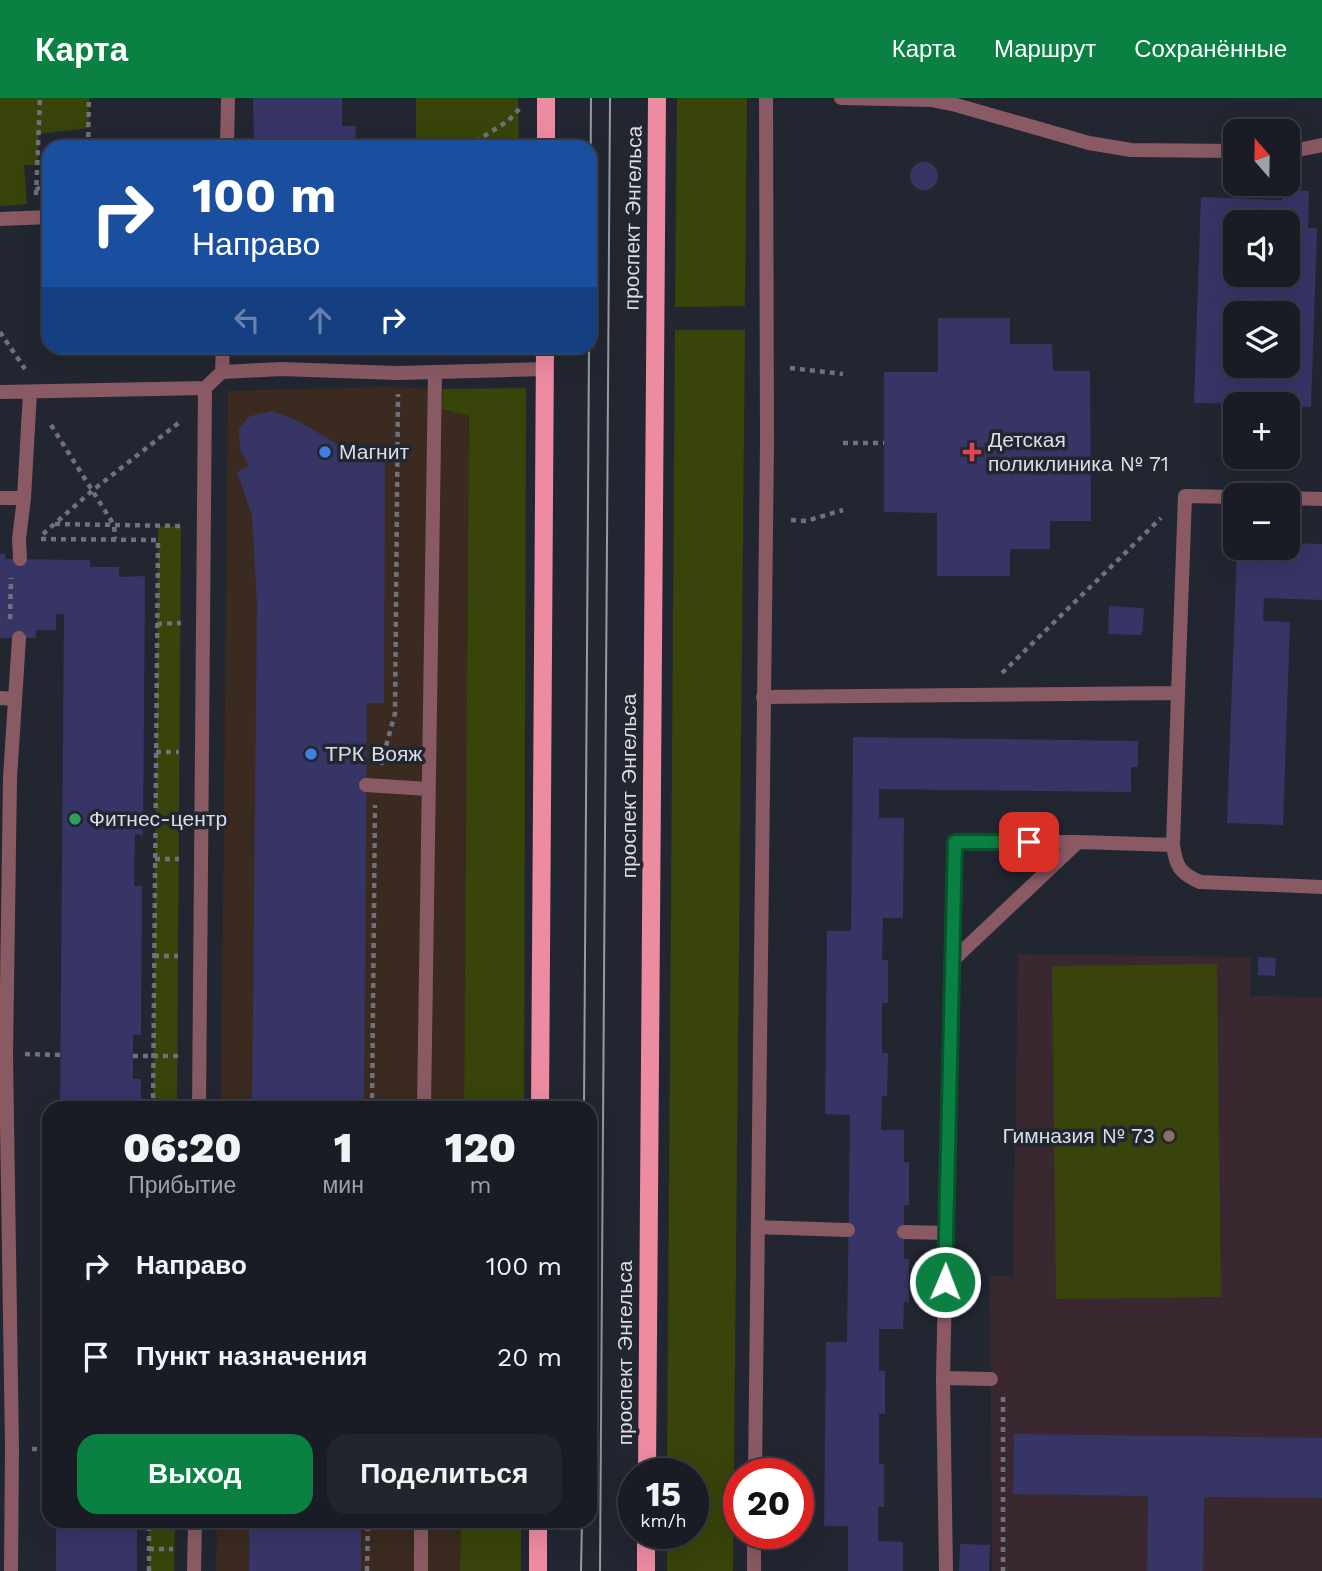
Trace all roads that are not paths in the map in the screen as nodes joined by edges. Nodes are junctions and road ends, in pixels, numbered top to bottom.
1 (228, 98) edge
2 (546, 98) edge
3 (657, 98) edge
4 (766, 98) edge
5 (841, 98) edge
6 (958, 101) edge
7 (227, 140) edge
8 (546, 140) edge
9 (1322, 145) edge
10 (1300, 150) edge
11 (1223, 151) edge
12 (42, 217) edge
13 (0, 219) edge
14 (223, 354) edge
15 (545, 354) edge
16 (545, 369) junction
17 (222, 372) junction
18 (435, 372) junction
19 (30, 384) junction
20 (205, 388) junction
21 (0, 392) edge
22 (1223, 497) edge
23 (0, 498) edge
24 (24, 498) junction
25 (1300, 498) edge
26 (1322, 499) edge
27 (20, 559) dead end
28 (19, 638) dead end
29 (1178, 693) junction
30 (763, 697) junction
31 (7, 698) edge
32 (371, 785) road end
33 (428, 789) junction
34 (1078, 842) junction
35 (1173, 845) junction
36 (1322, 887) edge
37 (952, 961) junction
38 (199, 1101) edge
39 (424, 1101) edge
40 (540, 1101) edge
41 (758, 1227) junction
42 (848, 1230) dead end
43 (904, 1232) dead end
44 (946, 1233) junction
45 (943, 1378) junction
46 (991, 1379) dead end
47 (647, 1458) edge
48 (755, 1458) edge
49 (195, 1528) edge
50 (421, 1528) edge
51 (538, 1528) edge
52 (646, 1549) edge
53 (754, 1549) edge
54 (11, 1571) edge
55 (194, 1571) edge
56 (421, 1571) edge
57 (538, 1571) edge
58 (646, 1571) edge
59 (754, 1571) edge
60 (946, 1571) edge

1 - 7 street
2 - 8 main road
3 - 47 main road, проспект Энгельса
4 - 30 street
5 - 6 street
6 - 11 street
9 - 10 street
12 - 13 street
14 - 17 street
15 - 16 main road
16 - 18 street
16 - 40 main road
17 - 18 street
17 - 20 street
18 - 33 street
19 - 20 street
19 - 21 street
19 - 24 street
20 - 38 street
22 - 29 street
23 - 24 street
24 - 27 street
25 - 26 street
28 - 31 street
29 - 30 street
29 - 35 street
30 - 41 street
31 - 54 street
32 - 33 street
33 - 39 street
34 - 35 street
34 - 37 street
34 - 37 street
35 - 36 street
37 - 44 street
41 - 42 street
41 - 48 street
43 - 44 street
44 - 45 street
45 - 46 street
45 - 60 street
49 - 55 street
50 - 56 street
51 - 57 main road
52 - 58 main road
53 - 59 street

